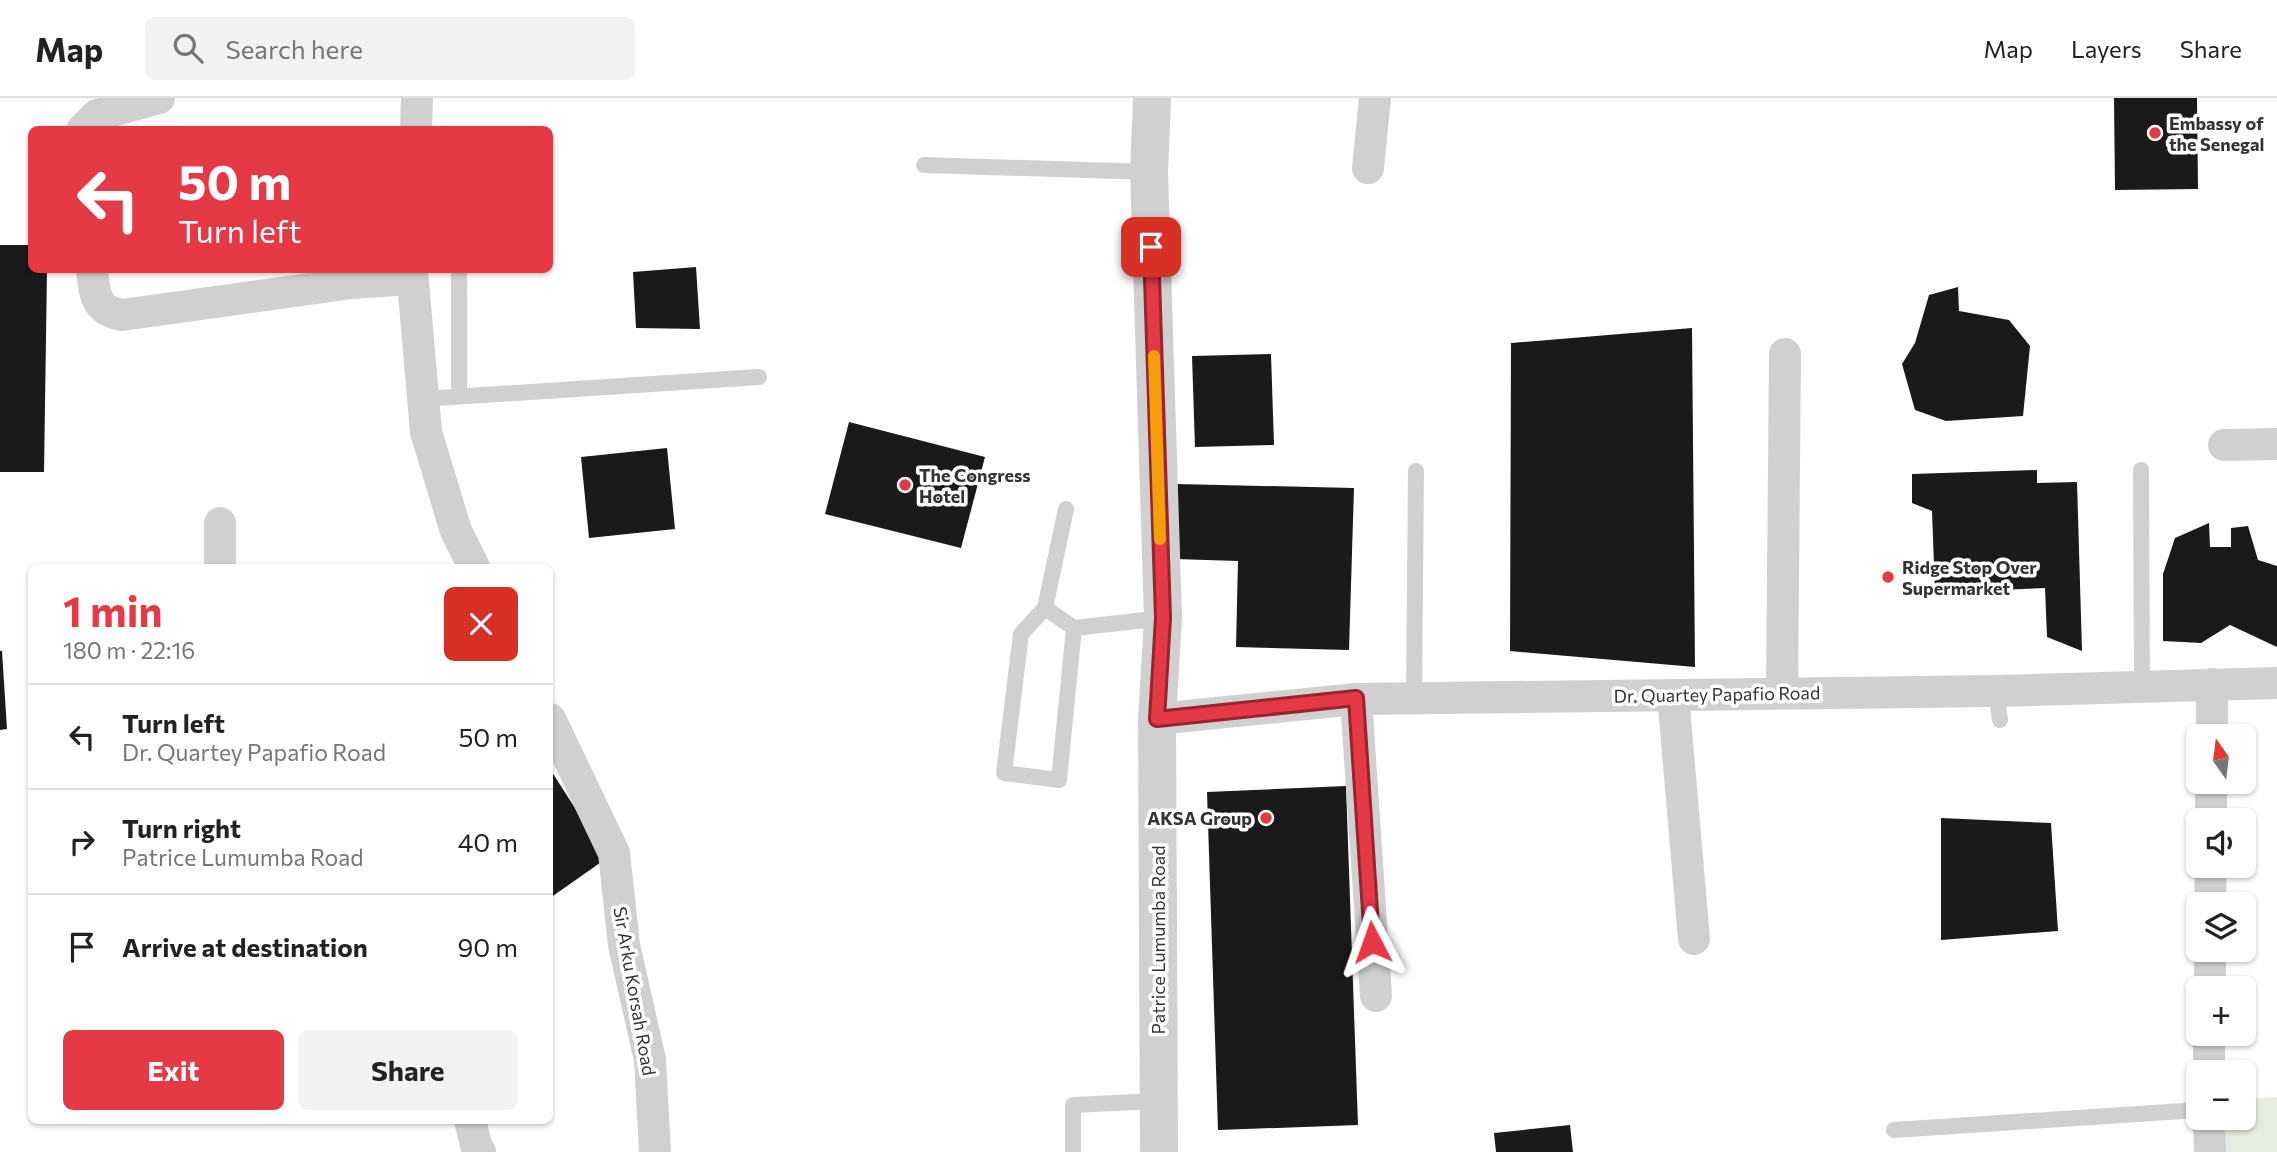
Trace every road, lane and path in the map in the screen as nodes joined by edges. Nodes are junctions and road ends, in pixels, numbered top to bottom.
1 (159, 98) edge
2 (417, 98) edge
3 (1152, 98) edge
4 (1375, 98) edge
5 (86, 126) edge
6 (416, 126) edge
7 (924, 164) dead end
8 (1368, 168) dead end
9 (1149, 172) junction
10 (92, 273) edge
11 (458, 273) edge
12 (412, 274) edge
13 (1785, 354) dead end
14 (759, 377) dead end
15 (459, 396) junction
16 (423, 399) junction
17 (2224, 444) dead end
18 (2277, 444) edge
19 (2141, 470) dead end
20 (1416, 471) dead end
21 (1066, 509) dead end
22 (220, 523) dead end
23 (220, 564) edge
24 (472, 564) edge
25 (1045, 608) junction
26 (1163, 618) junction
27 (1074, 628) junction
28 (2277, 683) edge
29 (2212, 684) junction
30 (2142, 686) junction
31 (1782, 693) junction
32 (1673, 695) junction
33 (1356, 698) junction
34 (1414, 698) junction
35 (1157, 719) junction
36 (2212, 724) edge
37 (553, 725) edge
38 (1695, 939) dead end
39 (1376, 996) dead end
40 (1158, 1101) junction
41 (2186, 1111) edge
42 (471, 1124) edge
43 (1895, 1130) dead end
44 (2209, 1130) edge
45 (480, 1152) edge
46 (655, 1152) edge
47 (1073, 1152) edge
48 (1159, 1152) edge
49 (2210, 1152) edge

1 - 5 street
2 - 6 street
3 - 9 street, Patrice Lumumba Road
4 - 8 street
7 - 9 lane
9 - 26 street, Patrice Lumumba Road
10 - 12 street
11 - 15 lane
12 - 16 street
13 - 31 street
14 - 15 lane
15 - 16 lane
16 - 24 street
17 - 18 street
19 - 30 lane
20 - 34 lane
21 - 25 lane
22 - 23 street
25 - 27 lane
25 - 27 lane
26 - 27 lane
26 - 35 street, Patrice Lumumba Road
28 - 29 street, Dr. Quartey Papafio Road
29 - 30 street, Dr. Quartey Papafio Road
29 - 36 street
30 - 31 street, Dr. Quartey Papafio Road
31 - 32 street, Dr. Quartey Papafio Road
32 - 34 street, Dr. Quartey Papafio Road
32 - 38 street
33 - 34 street, Dr. Quartey Papafio Road
33 - 35 street, Dr. Quartey Papafio Road
33 - 39 street
35 - 40 street, Patrice Lumumba Road
37 - 46 street, Sir Arku Korsah Road
40 - 47 lane
40 - 48 street, Patrice Lumumba Road
41 - 43 lane
42 - 45 street
44 - 49 street

